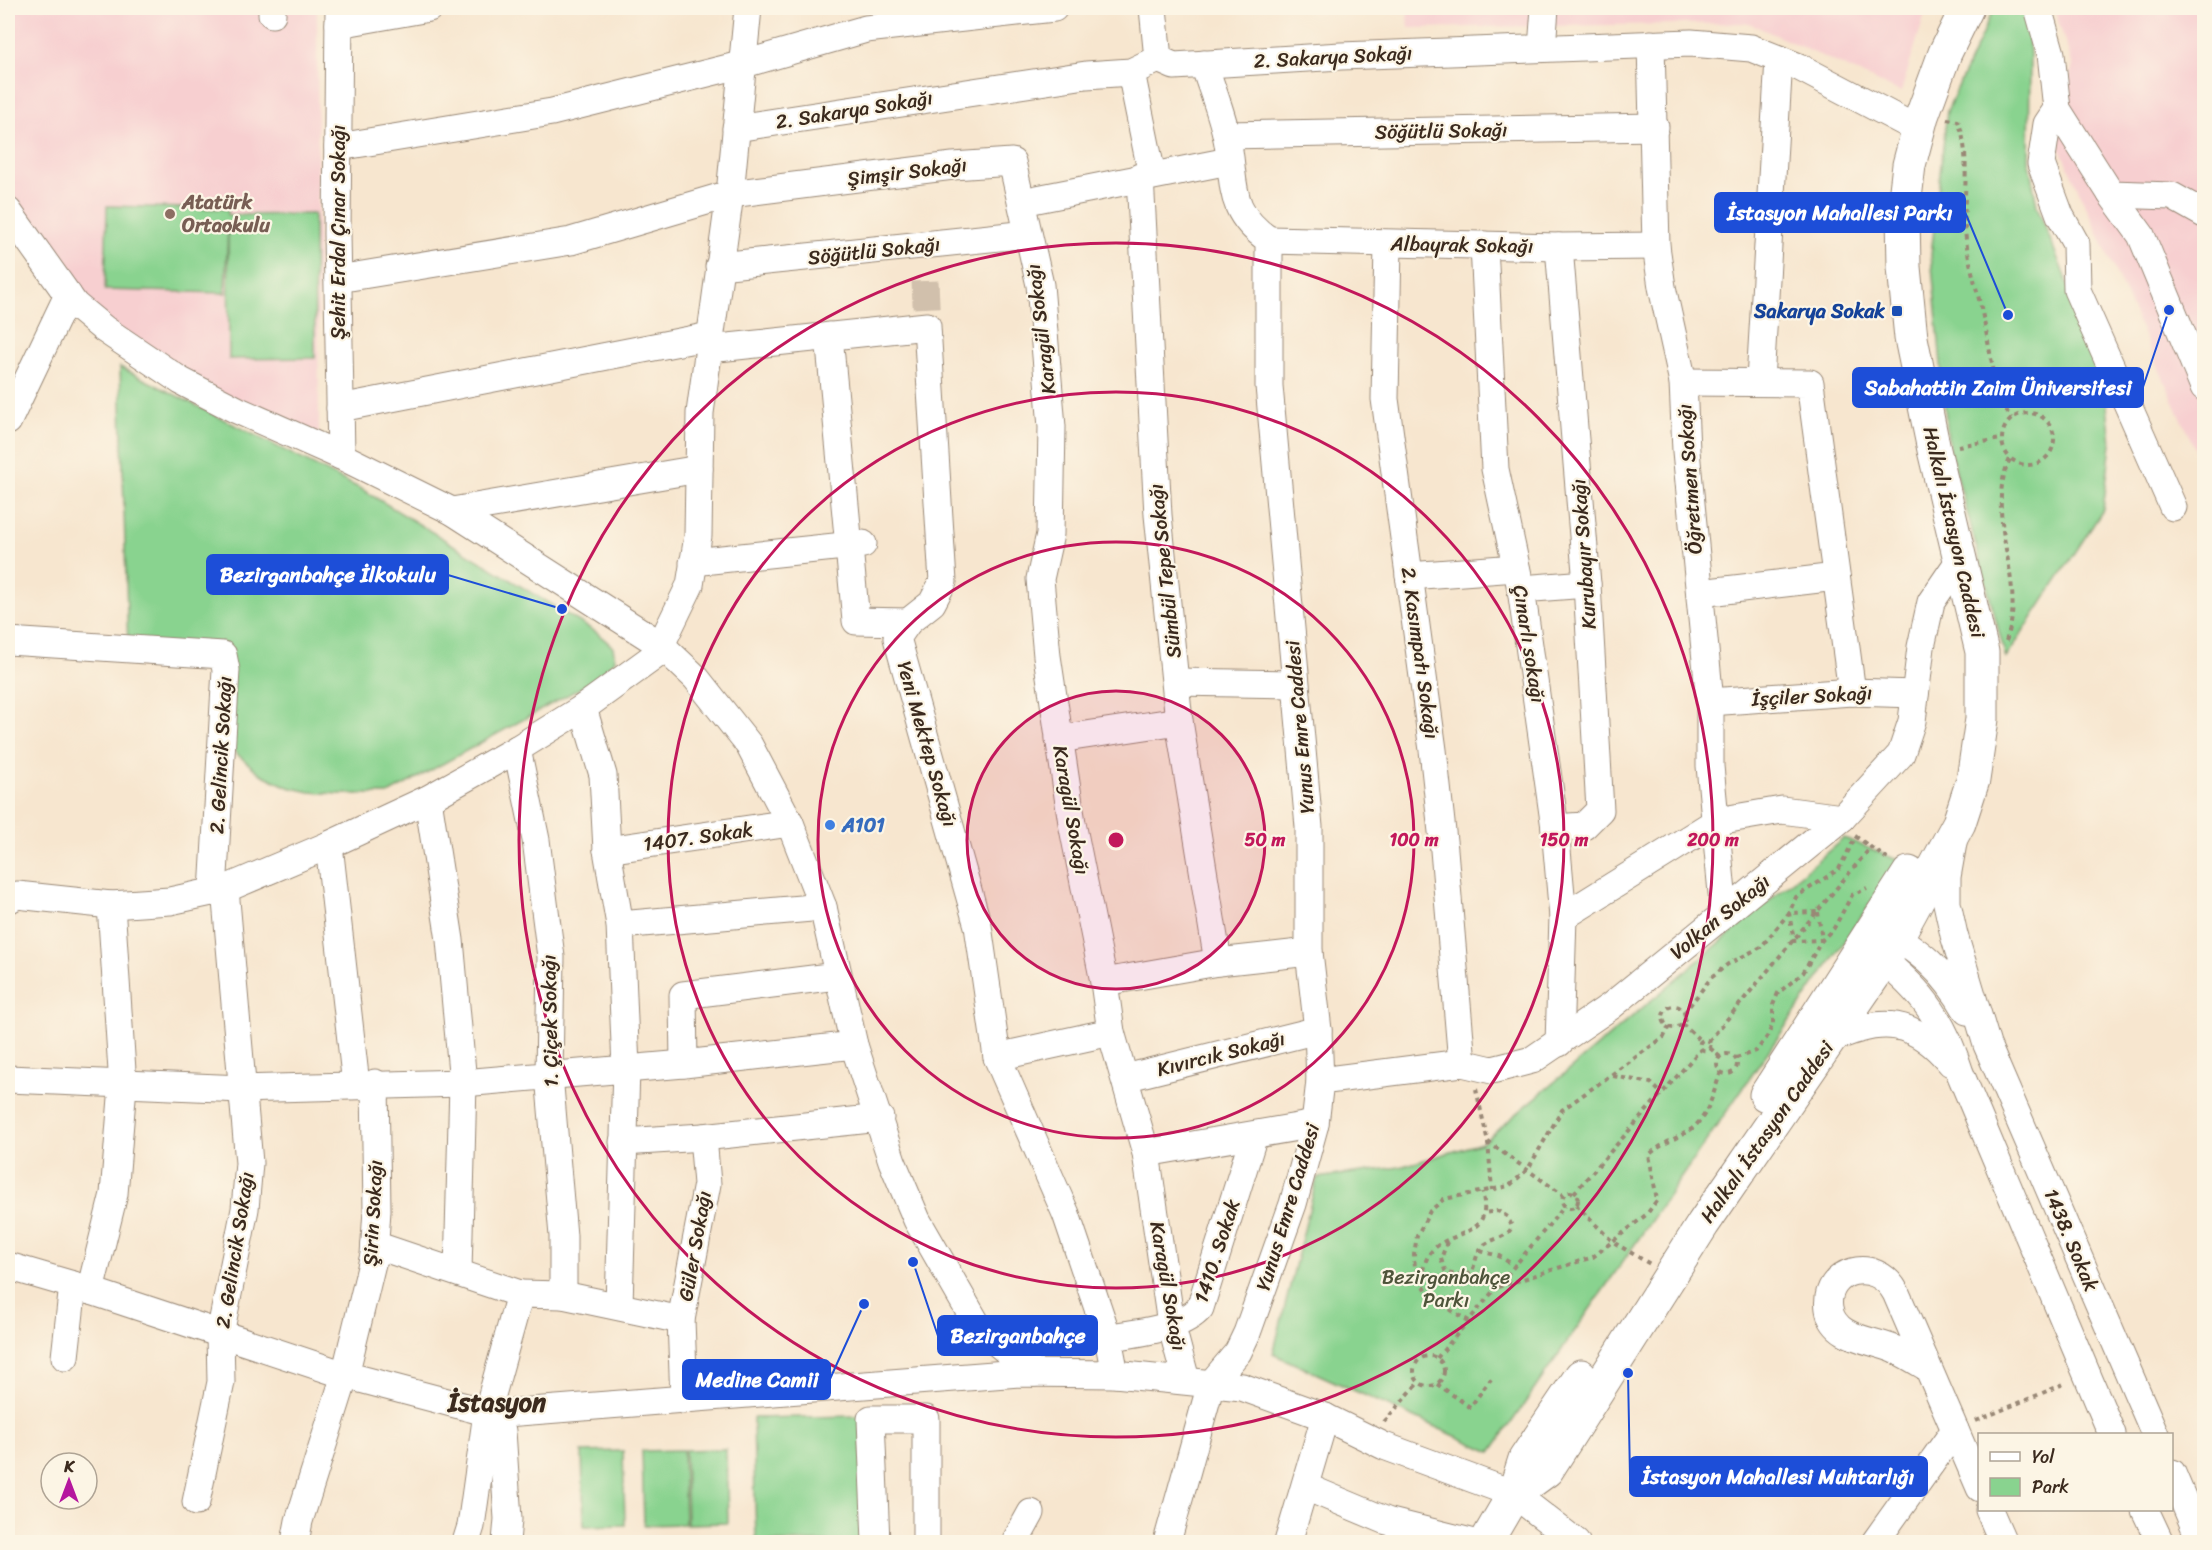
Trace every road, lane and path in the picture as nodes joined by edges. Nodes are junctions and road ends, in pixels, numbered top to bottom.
1 (429, 8) edge
2 (748, 8) edge
3 (1054, 8) edge
4 (1153, 8) edge
5 (1545, 8) edge
6 (1967, 8) edge
7 (2038, 8) edge
8 (339, 16) edge
9 (1651, 45) junction
10 (1542, 48) junction
11 (1779, 59) junction
12 (1166, 62) junction
13 (744, 64) junction
14 (1204, 64) junction
15 (1131, 72) junction
16 (2057, 110) junction
17 (1920, 123) junction
18 (1655, 127) junction
19 (736, 128) junction
20 (1227, 135) junction
21 (338, 147) junction
22 (1229, 162) junction
23 (1146, 176) junction
24 (730, 194) junction
25 (2110, 194) junction
26 (1022, 202) junction
27 (8, 210) edge
28 (2205, 214) edge
29 (1028, 234) junction
30 (1269, 240) junction
31 (1388, 244) junction
32 (1484, 245) junction
33 (1656, 246) junction
34 (1559, 247) junction
35 (719, 266) junction
36 (338, 279) junction
37 (68, 295) junction
38 (829, 336) junction
39 (709, 342) junction
40 (1760, 381) junction
41 (1683, 382) junction
42 (2205, 387) edge
43 (340, 408) junction
44 (2011, 419) junction
45 (8, 421) edge
46 (2001, 439) junction
47 (1934, 450) junction
48 (341, 456) junction
49 (2010, 459) junction
50 (699, 469) junction
51 (2173, 507) dead end
52 (452, 512) junction
53 (856, 545) junction
54 (1961, 558) junction
55 (693, 562) junction
56 (1409, 576) junction
57 (1836, 577) junction
58 (1519, 578) junction
59 (1587, 584) junction
60 (1700, 593) junction
61 (908, 622) junction
62 (8, 641) edge
63 (661, 645) junction
64 (1982, 667) junction
65 (1176, 682) junction
66 (1294, 684) junction
67 (1852, 692) junction
68 (1915, 694) junction
69 (1710, 702) junction
70 (583, 708) junction
71 (1179, 721) junction
72 (1059, 739) junction
73 (1977, 745) junction
74 (517, 749) junction
75 (428, 799) junction
76 (1717, 821) junction
77 (790, 823) junction
78 (1959, 823) junction
79 (1845, 826) junction
80 (1555, 828) junction
81 (329, 845) junction
82 (1871, 847) junction
83 (607, 850) junction
84 (1884, 863) dead end
85 (1871, 884) dead end
86 (219, 890) junction
87 (8, 900) edge
88 (111, 905) junction
89 (823, 907) junction
90 (1818, 912) junction
91 (1789, 913) junction
92 (1724, 914) junction
93 (1563, 917) junction
94 (620, 925) junction
95 (1822, 940) junction
96 (1794, 941) junction
97 (1879, 942) junction
98 (1309, 952) junction
99 (1218, 962) junction
100 (837, 976) junction
101 (1104, 982) junction
102 (1684, 1013) junction
103 (1682, 1024) junction
104 (1669, 1026) junction
105 (1318, 1030) junction
106 (1111, 1032) junction
107 (1701, 1041) junction
108 (1709, 1041) junction
109 (1830, 1041) junction
110 (1559, 1043) junction
111 (854, 1045) junction
112 (1987, 1046) junction
113 (1710, 1048) junction
114 (1701, 1049) junction
115 (997, 1057) junction
116 (1719, 1057) junction
117 (1736, 1058) junction
118 (684, 1064) junction
119 (1466, 1064) junction
120 (626, 1068) junction
121 (1720, 1072) junction
122 (1960, 1073) junction
123 (549, 1075) junction
124 (1612, 1076) junction
125 (1125, 1078) junction
126 (8, 1079) edge
127 (1320, 1081) junction
128 (463, 1083) junction
129 (366, 1084) junction
130 (123, 1086) junction
131 (242, 1089) junction
132 (1662, 1094) junction
133 (880, 1118) junction
134 (1315, 1124) junction
135 (1254, 1135) junction
136 (703, 1137) junction
137 (623, 1142) junction
138 (1488, 1142) junction
139 (1146, 1153) junction
140 (1528, 1169) junction
141 (1492, 1190) junction
142 (1482, 1192) junction
143 (1574, 1193) junction
144 (1563, 1195) junction
145 (1576, 1204) junction
146 (1565, 1206) junction
147 (1484, 1213) junction
148 (1447, 1242) junction
149 (1613, 1242) junction
150 (375, 1245) junction
151 (1480, 1251) junction
152 (8, 1266) edge
153 (1515, 1266) junction
154 (1654, 1266) junction
155 (458, 1271) junction
156 (1420, 1280) junction
157 (1498, 1287) junction
158 (81, 1288) junction
159 (520, 1294) junction
160 (563, 1295) junction
161 (619, 1305) junction
162 (681, 1320) junction
163 (1468, 1321) junction
164 (1171, 1324) junction
165 (220, 1334) junction
166 (1108, 1338) junction
167 (65, 1357) dead end
168 (1437, 1358) junction
169 (1928, 1368) dead end
170 (1034, 1373) junction
171 (1115, 1374) junction
172 (2086, 1374) junction
173 (345, 1375) junction
174 (1491, 1379) dead end
175 (1198, 1382) junction
176 (1419, 1382) junction
177 (1437, 1384) junction
178 (684, 1400) junction
179 (1325, 1417) junction
180 (495, 1422) junction
181 (1955, 1430) junction
182 (2112, 1433) edge
183 (2155, 1433) edge
184 (1369, 1438) junction
185 (2173, 1475) edge
186 (1978, 1483) edge
187 (1306, 1487) junction
188 (1514, 1494) junction
189 (196, 1502) dead end
190 (1990, 1511) edge
191 (2146, 1511) edge
192 (1031, 1513) dead end
193 (295, 1542) edge
194 (466, 1542) edge
195 (506, 1542) edge
196 (876, 1542) edge
197 (926, 1542) edge
198 (1015, 1542) edge
199 (1167, 1542) edge
200 (1288, 1542) edge
201 (1471, 1542) edge
202 (1486, 1542) edge
203 (1576, 1542) edge
204 (1875, 1542) edge
205 (2003, 1542) edge
206 (2160, 1542) edge
207 (2201, 1542) edge

1 - 8 street
2 - 13 street
3 - 13 street
4 - 12 street
5 - 10 street
6 - 17 main road, Halkalı İstasyon Caddesi
7 - 16 street
8 - 21 street, Şehit Erdal Çınar Sokağı
9 - 10 street, 2. Sakarya Sokağı
9 - 11 street, 2. Sakarya Sokağı
9 - 18 street, Öğretmen Sokağı
10 - 14 street, 2. Sakarya Sokağı
11 - 17 street, 2. Sakarya Sokağı
11 - 40 street
12 - 14 street, 2. Sakarya Sokağı
12 - 15 street, 2. Sakarya Sokağı
13 - 19 street
13 - 21 street
14 - 20 street
15 - 19 street, 2. Sakarya Sokağı
15 - 23 street, Sümbül Tepe Sokağı
16 - 25 street
16 - 51 street
17 - 44 path
17 - 47 main road, Halkalı İstasyon Caddesi
18 - 20 street, Söğütlü Sokağı
18 - 33 street, Öğretmen Sokağı
19 - 24 street
20 - 22 street
21 - 36 street, Şehit Erdal Çınar Sokağı
22 - 23 street
22 - 30 street
23 - 26 street
23 - 65 street, Sümbül Tepe Sokağı
24 - 26 street, Şimşir Sokağı
24 - 35 street
24 - 36 street
25 - 28 street
25 - 42 street
26 - 29 street, Şimşir Sokağı
27 - 37 street
29 - 35 street, Söğütlü Sokağı
29 - 72 street, Karagül Sokağı
30 - 31 street, Albayrak Sokağı
30 - 66 street, Yunus Emre Caddesi
31 - 32 street, Albayrak Sokağı
31 - 56 street, 2. Kasımpatı Sokağı
32 - 34 street, Albayrak Sokağı
32 - 58 street, Çınarlı sokağı
33 - 34 street, Albayrak Sokağı
33 - 41 street, Öğretmen Sokağı
34 - 59 street, Kurubayır Sokağı
35 - 39 street
36 - 43 street, Şehit Erdal Çınar Sokağı
37 - 45 street
37 - 48 street
38 - 39 street
38 - 53 street
38 - 61 street
39 - 43 street
39 - 50 street
40 - 41 street
40 - 57 street
41 - 60 street, Öğretmen Sokağı
43 - 48 street, Şehit Erdal Çınar Sokağı
44 - 46 path
44 - 49 path
46 - 47 path
46 - 49 path
47 - 54 main road, Halkalı İstasyon Caddesi
48 - 52 street
49 - 64 path
50 - 52 street
50 - 55 street
52 - 63 street
53 - 55 street
53 - 61 street
54 - 64 main road, Halkalı İstasyon Caddesi
54 - 68 street, Volkan Sokağı
55 - 63 street
56 - 58 street
56 - 119 street, 2. Kasımpatı Sokağı
57 - 60 street
57 - 67 street
58 - 59 street
58 - 80 street, Çınarlı sokağı
59 - 80 street, Kurubayır Sokağı
60 - 69 street, Öğretmen Sokağı
61 - 115 street, Yeni Mektep Sokağı
62 - 86 street, 2. Gelincik Sokağı
63 - 70 street
63 - 77 street
64 - 73 main road, Halkalı İstasyon Caddesi
65 - 66 street
65 - 71 street, Sümbül Tepe Sokağı
66 - 98 street, Yunus Emre Caddesi
67 - 68 street, İşçiler Sokağı
67 - 69 street, İşçiler Sokağı
68 - 79 street, Volkan Sokağı
69 - 76 street, Öğretmen Sokağı
70 - 74 street
70 - 83 street
71 - 72 street
71 - 99 street, Sümbül Tepe Sokağı
72 - 101 street, Karagül Sokağı
73 - 78 main road, Halkalı İstasyon Caddesi
73 - 97 main road, Halkalı İstasyon Caddesi
74 - 75 street
74 - 123 street, 1. Çiçek Sokağı
75 - 81 street
75 - 128 street
76 - 79 street
76 - 92 street, Öğretmen Sokağı
76 - 93 street
77 - 83 street, 1407. Sokak
77 - 89 street
78 - 97 main road, Halkalı İstasyon Caddesi
78 - 112 street, 1438. Sokak
79 - 82 path
79 - 91 path
79 - 92 street, Volkan Sokağı
80 - 93 street, Çınarlı sokağı
81 - 86 street
81 - 129 street, Şirin Sokağı
82 - 84 path
82 - 90 path
83 - 94 street
85 - 95 path
86 - 88 street
86 - 131 street, 2. Gelincik Sokağı
87 - 88 street
88 - 130 street
89 - 94 street
89 - 100 street
90 - 91 path
90 - 95 path
90 - 96 path
91 - 96 path
91 - 102 path
92 - 110 street, Volkan Sokağı
93 - 110 street, Çınarlı sokağı
94 - 120 street
95 - 96 path
95 - 117 path
96 - 108 path
97 - 109 main road, Halkalı İstasyon Caddesi
97 - 112 street, 1438. Sokak
97 - 122 street, 1438. Sokak
97 - 154 main road, Halkalı İstasyon Caddesi
98 - 99 street
98 - 105 street, Yunus Emre Caddesi
99 - 101 street
100 - 111 street
100 - 118 street
101 - 106 street, Karagül Sokağı
102 - 103 path
102 - 104 path
103 - 104 path
103 - 107 path
104 - 124 path
105 - 125 street, Kıvırcık Sokağı
105 - 127 street, Yunus Emre Caddesi
106 - 115 street
106 - 125 street, Karagül Sokağı
107 - 108 path
107 - 114 path
108 - 113 path
109 - 122 street, 1438. Sokak
109 - 188 main road, Halkalı İstasyon Caddesi
110 - 119 street, Volkan Sokağı
111 - 118 street
111 - 133 street
112 - 183 street, 1438. Sokak
113 - 114 path
113 - 116 path
114 - 132 path
115 - 166 street, Yeni Mektep Sokağı
116 - 117 path
116 - 121 path
117 - 121 path
118 - 120 street
119 - 127 street, Volkan Sokağı
119 - 138 path
120 - 123 street
120 - 137 street
121 - 149 path
122 - 172 street, 1438. Sokak
123 - 128 street
123 - 160 street, 1. Çiçek Sokağı
124 - 132 path
124 - 140 path
125 - 139 street, Karagül Sokağı
126 - 130 street
127 - 134 street, Yunus Emre Caddesi
128 - 129 street
128 - 155 street
129 - 131 street
129 - 150 street, Şirin Sokağı
130 - 131 street
130 - 158 street
131 - 165 street, 2. Gelincik Sokağı
132 - 143 path
133 - 136 street
133 - 170 street
134 - 135 street
134 - 175 street, Yunus Emre Caddesi
135 - 139 street
135 - 164 street, 1410. Sokak
136 - 137 street
136 - 162 street, Güler Sokağı
137 - 161 street
138 - 140 path
138 - 141 path
139 - 164 street, Karagül Sokağı
140 - 141 path
140 - 144 path
141 - 142 path
142 - 147 path
142 - 156 path
143 - 144 path
143 - 145 path
144 - 146 path
145 - 146 path
145 - 149 path
146 - 153 path
147 - 148 path
147 - 151 path
148 - 151 path
148 - 156 path
149 - 154 path
149 - 157 path
150 - 155 street
150 - 173 street, Şirin Sokağı
151 - 153 path
152 - 158 street
153 - 157 path
154 - 188 main road, Halkalı İstasyon Caddesi
155 - 159 street
156 - 163 path
157 - 163 path
158 - 165 street
158 - 167 street
159 - 160 street
159 - 180 street
160 - 161 street
161 - 162 street
162 - 178 street, Güler Sokağı
163 - 168 path
164 - 166 street, 1410. Sokak
164 - 175 street, Karagül Sokağı
165 - 173 street
165 - 189 street, 2. Gelincik Sokağı
166 - 171 street, Yeni Mektep Sokağı
168 - 176 path
168 - 177 path
169 - 181 street
170 - 171 street
170 - 178 street
171 - 175 street
172 - 181 path
172 - 182 street, 1438. Sokak
173 - 180 street
173 - 193 street, Şirin Sokağı
174 - 177 path
175 - 179 street
175 - 199 street
176 - 177 path
176 - 184 path
178 - 180 street
179 - 184 street
179 - 187 street
180 - 194 street
180 - 195 street
181 - 186 street
181 - 204 street
184 - 188 street
185 - 207 street
187 - 200 street
187 - 201 street
188 - 202 main road, Halkalı İstasyon Caddesi
188 - 203 street
190 - 205 street
191 - 206 street
192 - 198 street
196 - 197 street

